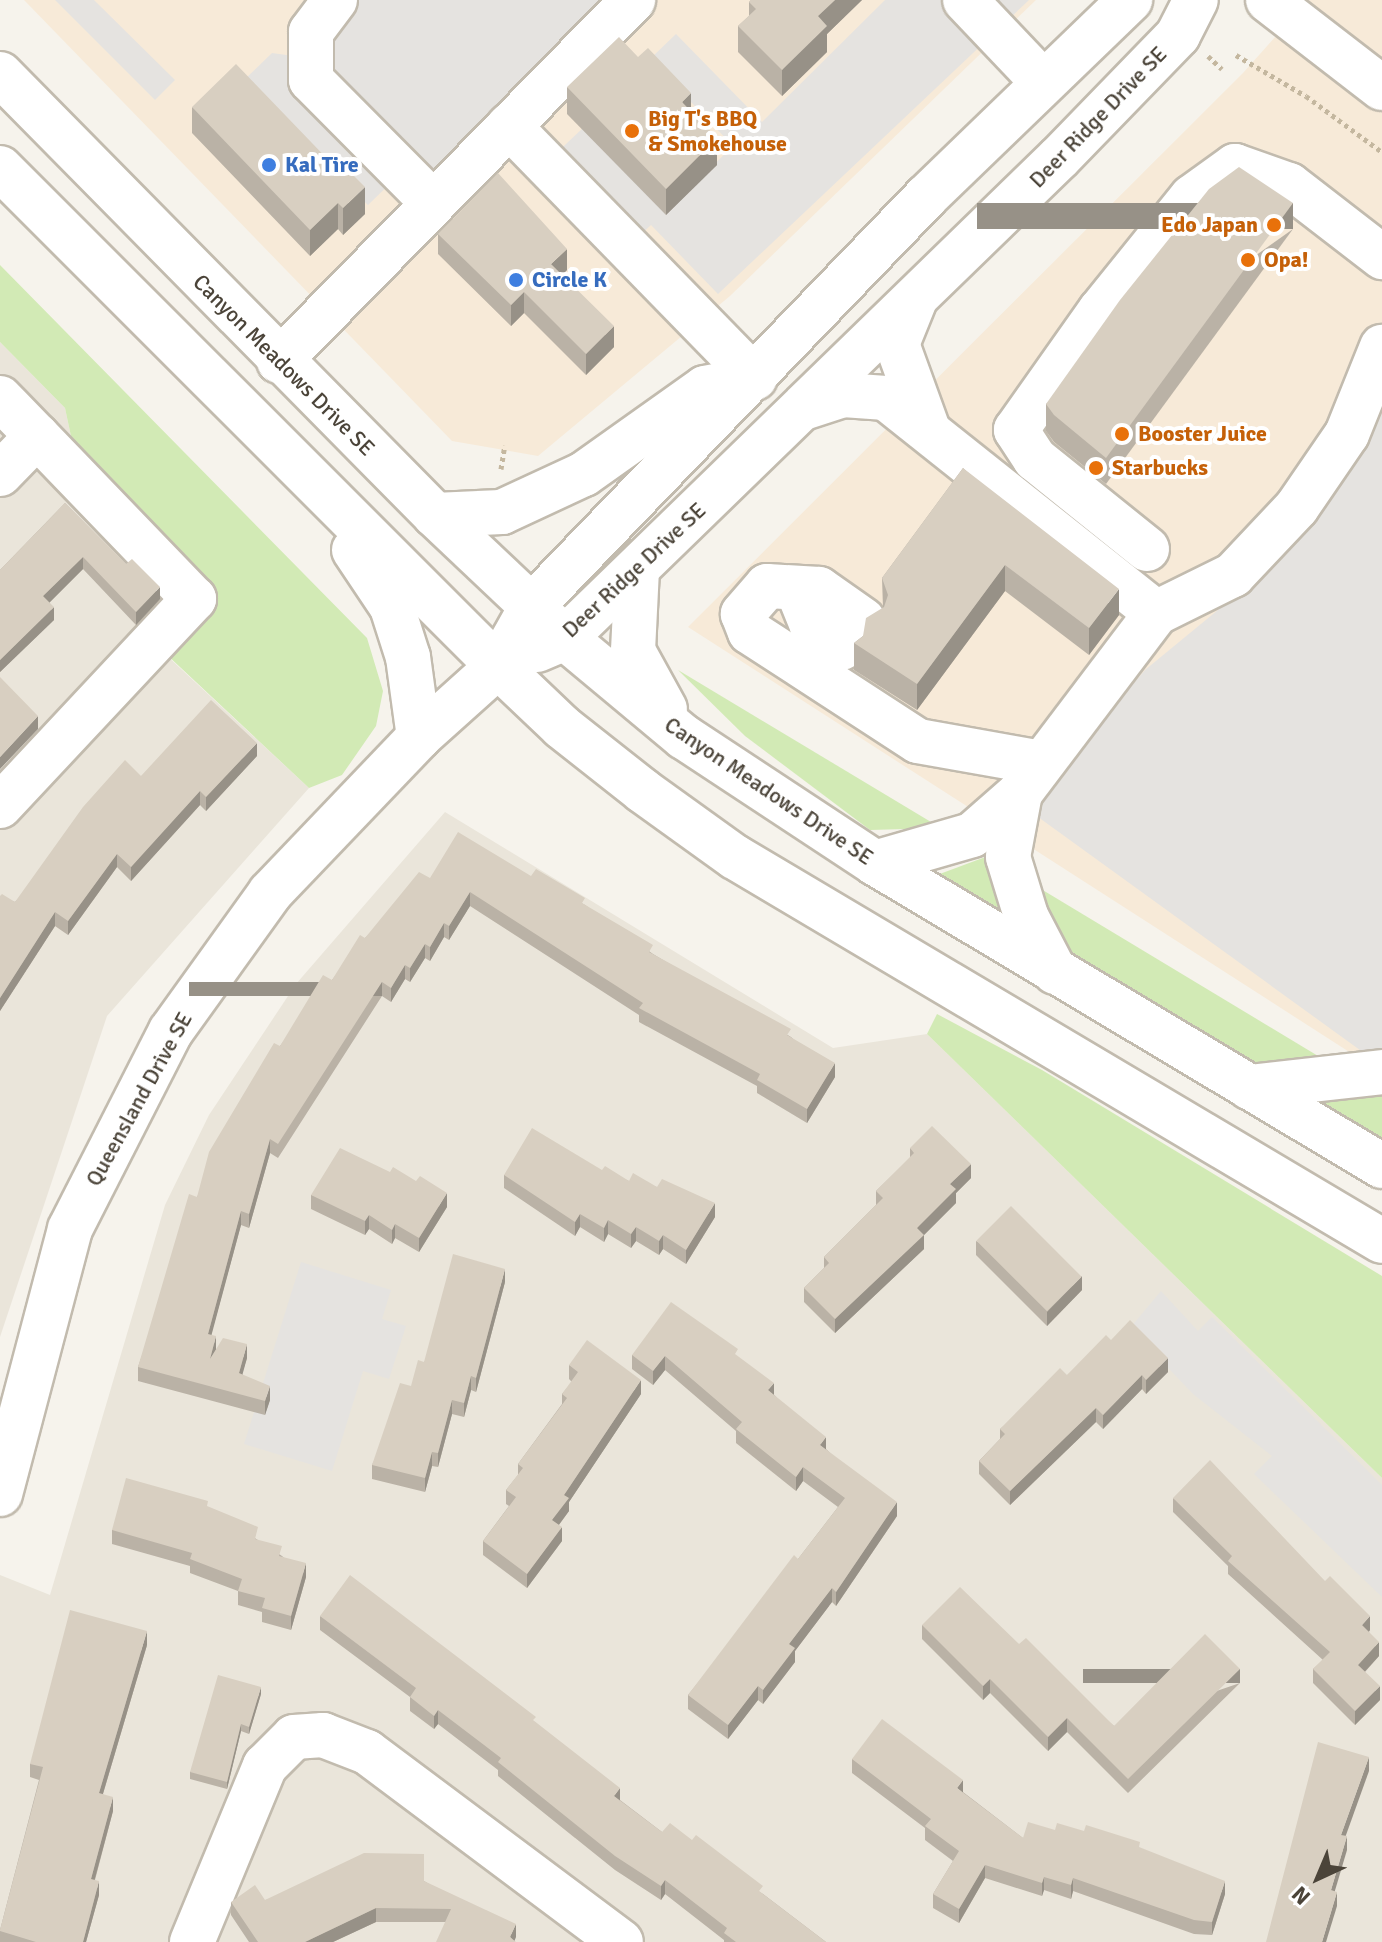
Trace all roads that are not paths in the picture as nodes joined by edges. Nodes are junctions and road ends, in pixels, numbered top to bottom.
1 (335, 0) edge
2 (633, 0) edge
3 (965, 0) edge
4 (1130, 0) edge
5 (1196, 0) edge
6 (1268, 0) edge
7 (0, 74) edge
8 (1042, 81) junction
9 (1382, 88) edge
10 (509, 126) junction
11 (0, 168) edge
12 (433, 203) junction
13 (1382, 257) edge
14 (916, 297) junction
15 (1382, 347) edge
16 (279, 361) junction
17 (755, 378) junction
18 (0, 398) edge
19 (803, 408) junction
20 (927, 427) junction
21 (37, 436) junction
22 (276, 445) junction
23 (0, 474) edge
24 (435, 515) junction
25 (1147, 549) dead end
26 (637, 569) junction
27 (532, 606) junction
28 (1156, 613) junction
29 (852, 634) dead end
30 (565, 638) junction
31 (498, 666) junction
32 (419, 737) junction
33 (684, 737) junction
34 (1030, 778) junction
35 (0, 806) edge
36 (875, 863) junction
37 (1055, 972) junction
38 (1382, 1072) edge
39 (1249, 1087) junction
40 (1382, 1166) edge
41 (1382, 1241) edge
42 (0, 1494) edge
43 (192, 1942) edge
44 (621, 1942) edge

1 - 12 street
2 - 10 street
3 - 8 street
4 - 8 street, Deer Ridge Drive SE
5 - 14 street, Deer Ridge Drive SE
6 - 9 street
7 - 16 street, Canyon Meadows Drive SE
8 - 17 street, Deer Ridge Drive SE
10 - 12 street
10 - 17 street
11 - 22 street
12 - 16 street
13 - 25 street
14 - 19 street, Deer Ridge Drive SE
14 - 20 street
15 - 28 street
16 - 24 street, Canyon Meadows Drive SE
17 - 24 street
17 - 27 street, Deer Ridge Drive SE
18 - 21 street
19 - 20 street
19 - 26 street, Deer Ridge Drive SE
20 - 28 street
21 - 23 street
21 - 35 street
22 - 31 street
22 - 32 street
24 - 27 street, Canyon Meadows Drive SE
26 - 30 street, Deer Ridge Drive SE
26 - 33 street
27 - 30 street, Canyon Meadows Drive SE
27 - 31 street, Deer Ridge Drive SE
28 - 34 street
29 - 34 street
30 - 31 street, Deer Ridge Drive SE
30 - 33 street, Canyon Meadows Drive SE
31 - 32 street, Queensland Drive SE
31 - 41 street
32 - 42 street, Queensland Drive SE
33 - 36 street, Canyon Meadows Drive SE
34 - 36 street
34 - 37 street
36 - 37 street, Canyon Meadows Drive SE
37 - 39 street, Canyon Meadows Drive SE
38 - 39 street
39 - 40 street, Canyon Meadows Drive SE
43 - 44 street

